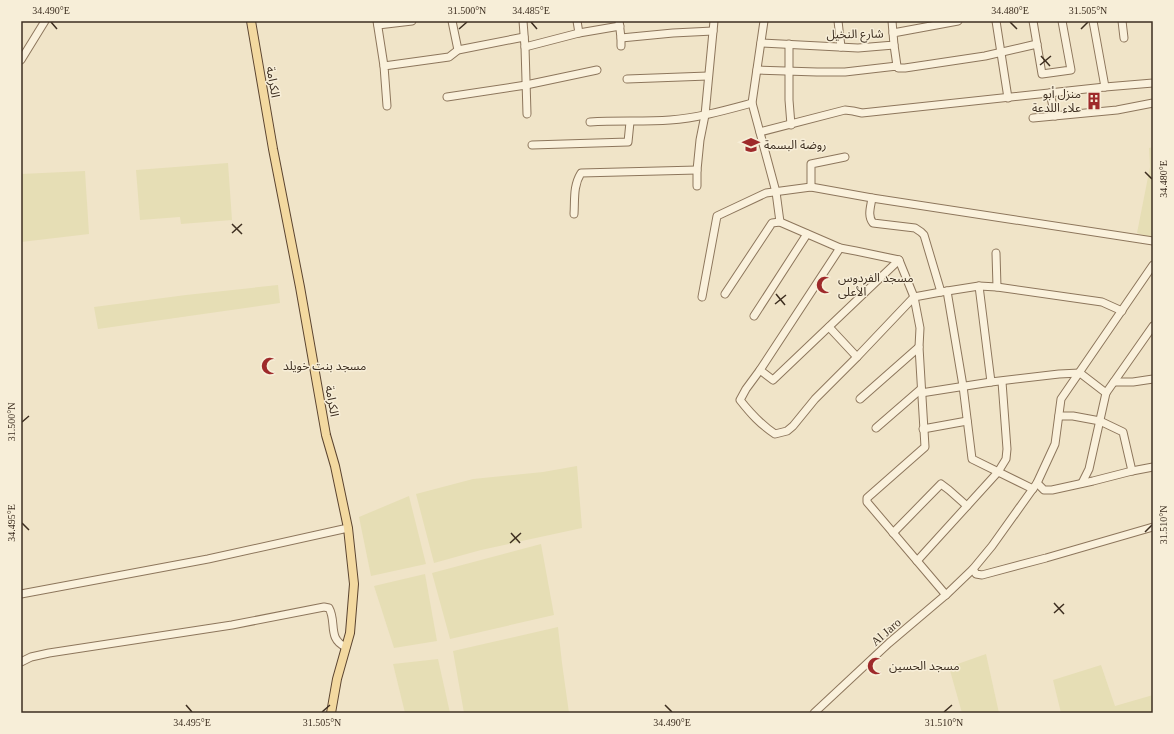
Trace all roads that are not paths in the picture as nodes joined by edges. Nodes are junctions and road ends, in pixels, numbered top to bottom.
1 (45, 21) edge
2 (251, 21) edge
3 (412, 21) edge
4 (452, 21) edge
5 (523, 21) edge
6 (577, 21) edge
7 (714, 21) edge
8 (764, 21) edge
9 (838, 21) edge
10 (842, 21) edge
11 (892, 21) edge
12 (958, 21) edge
13 (996, 21) edge
14 (1033, 21) edge
15 (1062, 21) edge
16 (1093, 21) edge
17 (1122, 21) edge
18 (378, 23) edge
19 (619, 24) edge
20 (713, 31) junction
21 (579, 32) junction
22 (893, 33) junction
23 (524, 37) junction
24 (621, 38) junction
25 (1124, 38) dead end
26 (761, 42) junction
27 (789, 44) junction
28 (1037, 44) junction
29 (894, 45) junction
30 (621, 46) dead end
31 (525, 47) junction
32 (841, 47) junction
33 (458, 50) junction
34 (1002, 53) junction
35 (21, 60) edge
36 (384, 66) junction
37 (897, 66) junction
38 (597, 70) dead end
39 (757, 70) junction
40 (789, 71) junction
41 (708, 76) junction
42 (628, 79) dead end
43 (1153, 83) edge
44 (526, 85) junction
45 (1106, 87) junction
46 (1050, 93) junction
47 (447, 98) dead end
48 (1008, 98) junction
49 (752, 103) junction
50 (1153, 103) edge
51 (387, 106) dead end
52 (527, 114) dead end
53 (705, 115) junction
54 (1055, 116) junction
55 (1033, 118) dead end
56 (590, 122) dead end
57 (630, 122) junction
58 (791, 125) junction
59 (760, 132) junction
60 (532, 145) dead end
61 (845, 157) dead end
62 (697, 170) junction
63 (697, 186) dead end
64 (811, 187) junction
65 (776, 192) junction
66 (872, 198) junction
67 (574, 214) dead end
68 (780, 222) junction
69 (807, 234) junction
70 (1153, 241) edge
71 (840, 248) junction
72 (996, 253) dead end
73 (899, 260) junction
74 (1153, 265) edge
75 (979, 286) junction
76 (997, 287) junction
77 (944, 291) junction
78 (725, 294) dead end
79 (702, 297) dead end
80 (914, 298) junction
81 (1122, 311) junction
82 (754, 316) dead end
83 (1153, 326) edge
84 (829, 327) junction
85 (919, 347) junction
86 (857, 357) junction
87 (760, 370) junction
88 (1080, 373) junction
89 (1153, 378) edge
90 (991, 382) junction
91 (1002, 382) junction
92 (1114, 382) junction
93 (963, 386) junction
94 (921, 391) junction
95 (1106, 393) junction
96 (860, 399) dead end
97 (1059, 416) junction
98 (968, 421) junction
99 (1100, 421) junction
100 (876, 428) dead end
101 (923, 429) junction
102 (1153, 467) edge
103 (1132, 471) junction
104 (998, 472) junction
105 (1082, 483) junction
106 (1035, 486) junction
107 (967, 506) junction
108 (1153, 527) edge
109 (348, 528) junction
110 (893, 533) junction
111 (917, 561) junction
112 (973, 569) junction
113 (21, 594) edge
114 (946, 595) junction
115 (346, 647) junction
116 (21, 662) edge
117 (331, 713) edge
118 (814, 713) edge

1 - 35 street
2 - 109 main road, الكرامة
3 - 18 street
4 - 33 street
5 - 23 street
6 - 21 street
7 - 20 street
8 - 26 street
9 - 10 street
9 - 32 street
11 - 22 street
12 - 22 street, شارع النخيل
13 - 34 street
14 - 28 street
15 - 28 street
16 - 45 street
17 - 25 street
18 - 36 street
19 - 21 street
19 - 24 street
20 - 24 street
20 - 41 street
21 - 31 street
22 - 29 street, شارع النخيل
23 - 31 street
23 - 33 street
24 - 30 street
26 - 27 street, شارع النخيل
26 - 39 street
27 - 32 street, شارع النخيل
27 - 40 street
28 - 34 street
29 - 32 street, شارع النخيل
29 - 37 street
31 - 44 street
33 - 36 street
34 - 37 street
34 - 48 street
36 - 51 street
37 - 40 street
38 - 44 street
39 - 40 street
39 - 49 street
40 - 58 street
41 - 42 street
41 - 53 street
43 - 45 street
44 - 47 street
44 - 52 street
45 - 46 street
46 - 48 street
46 - 54 street
48 - 58 street
49 - 53 street
49 - 59 street
50 - 54 street
53 - 57 street
53 - 62 street
54 - 55 street
56 - 57 street
57 - 60 street
58 - 59 street
59 - 65 street
61 - 64 street
62 - 63 street
62 - 67 street
64 - 65 street
64 - 66 street
65 - 68 street
65 - 79 street
66 - 70 street
66 - 77 street
68 - 69 street
68 - 78 street
69 - 71 street
69 - 82 street
71 - 73 street
71 - 87 street
72 - 76 street
73 - 80 street
73 - 84 street
74 - 81 street, Al Jaro
75 - 76 street
75 - 77 street
75 - 90 street
76 - 81 street
77 - 80 street
77 - 93 street
80 - 85 street
80 - 86 street
81 - 88 street, Al Jaro
83 - 92 street
84 - 86 street
84 - 87 street
85 - 94 street
85 - 96 street
86 - 87 street
88 - 91 street
88 - 95 street
88 - 97 street, Al Jaro
89 - 92 street
90 - 91 street
90 - 93 street
91 - 104 street
92 - 95 street
93 - 94 street
93 - 98 street
94 - 100 street
94 - 101 street
95 - 99 street
97 - 99 street
97 - 106 street, Al Jaro
98 - 101 street
98 - 104 street
99 - 103 street
99 - 105 street
101 - 110 street
102 - 103 street
103 - 105 street
104 - 106 street
104 - 107 street
105 - 106 street
106 - 112 street, Al Jaro
107 - 110 street
107 - 111 street
108 - 112 street
109 - 113 street
109 - 115 main road, الكرامة
110 - 111 street
111 - 114 street
112 - 114 street, Al Jaro
114 - 118 street, Al Jaro
115 - 116 street
115 - 117 main road, الكرامة

